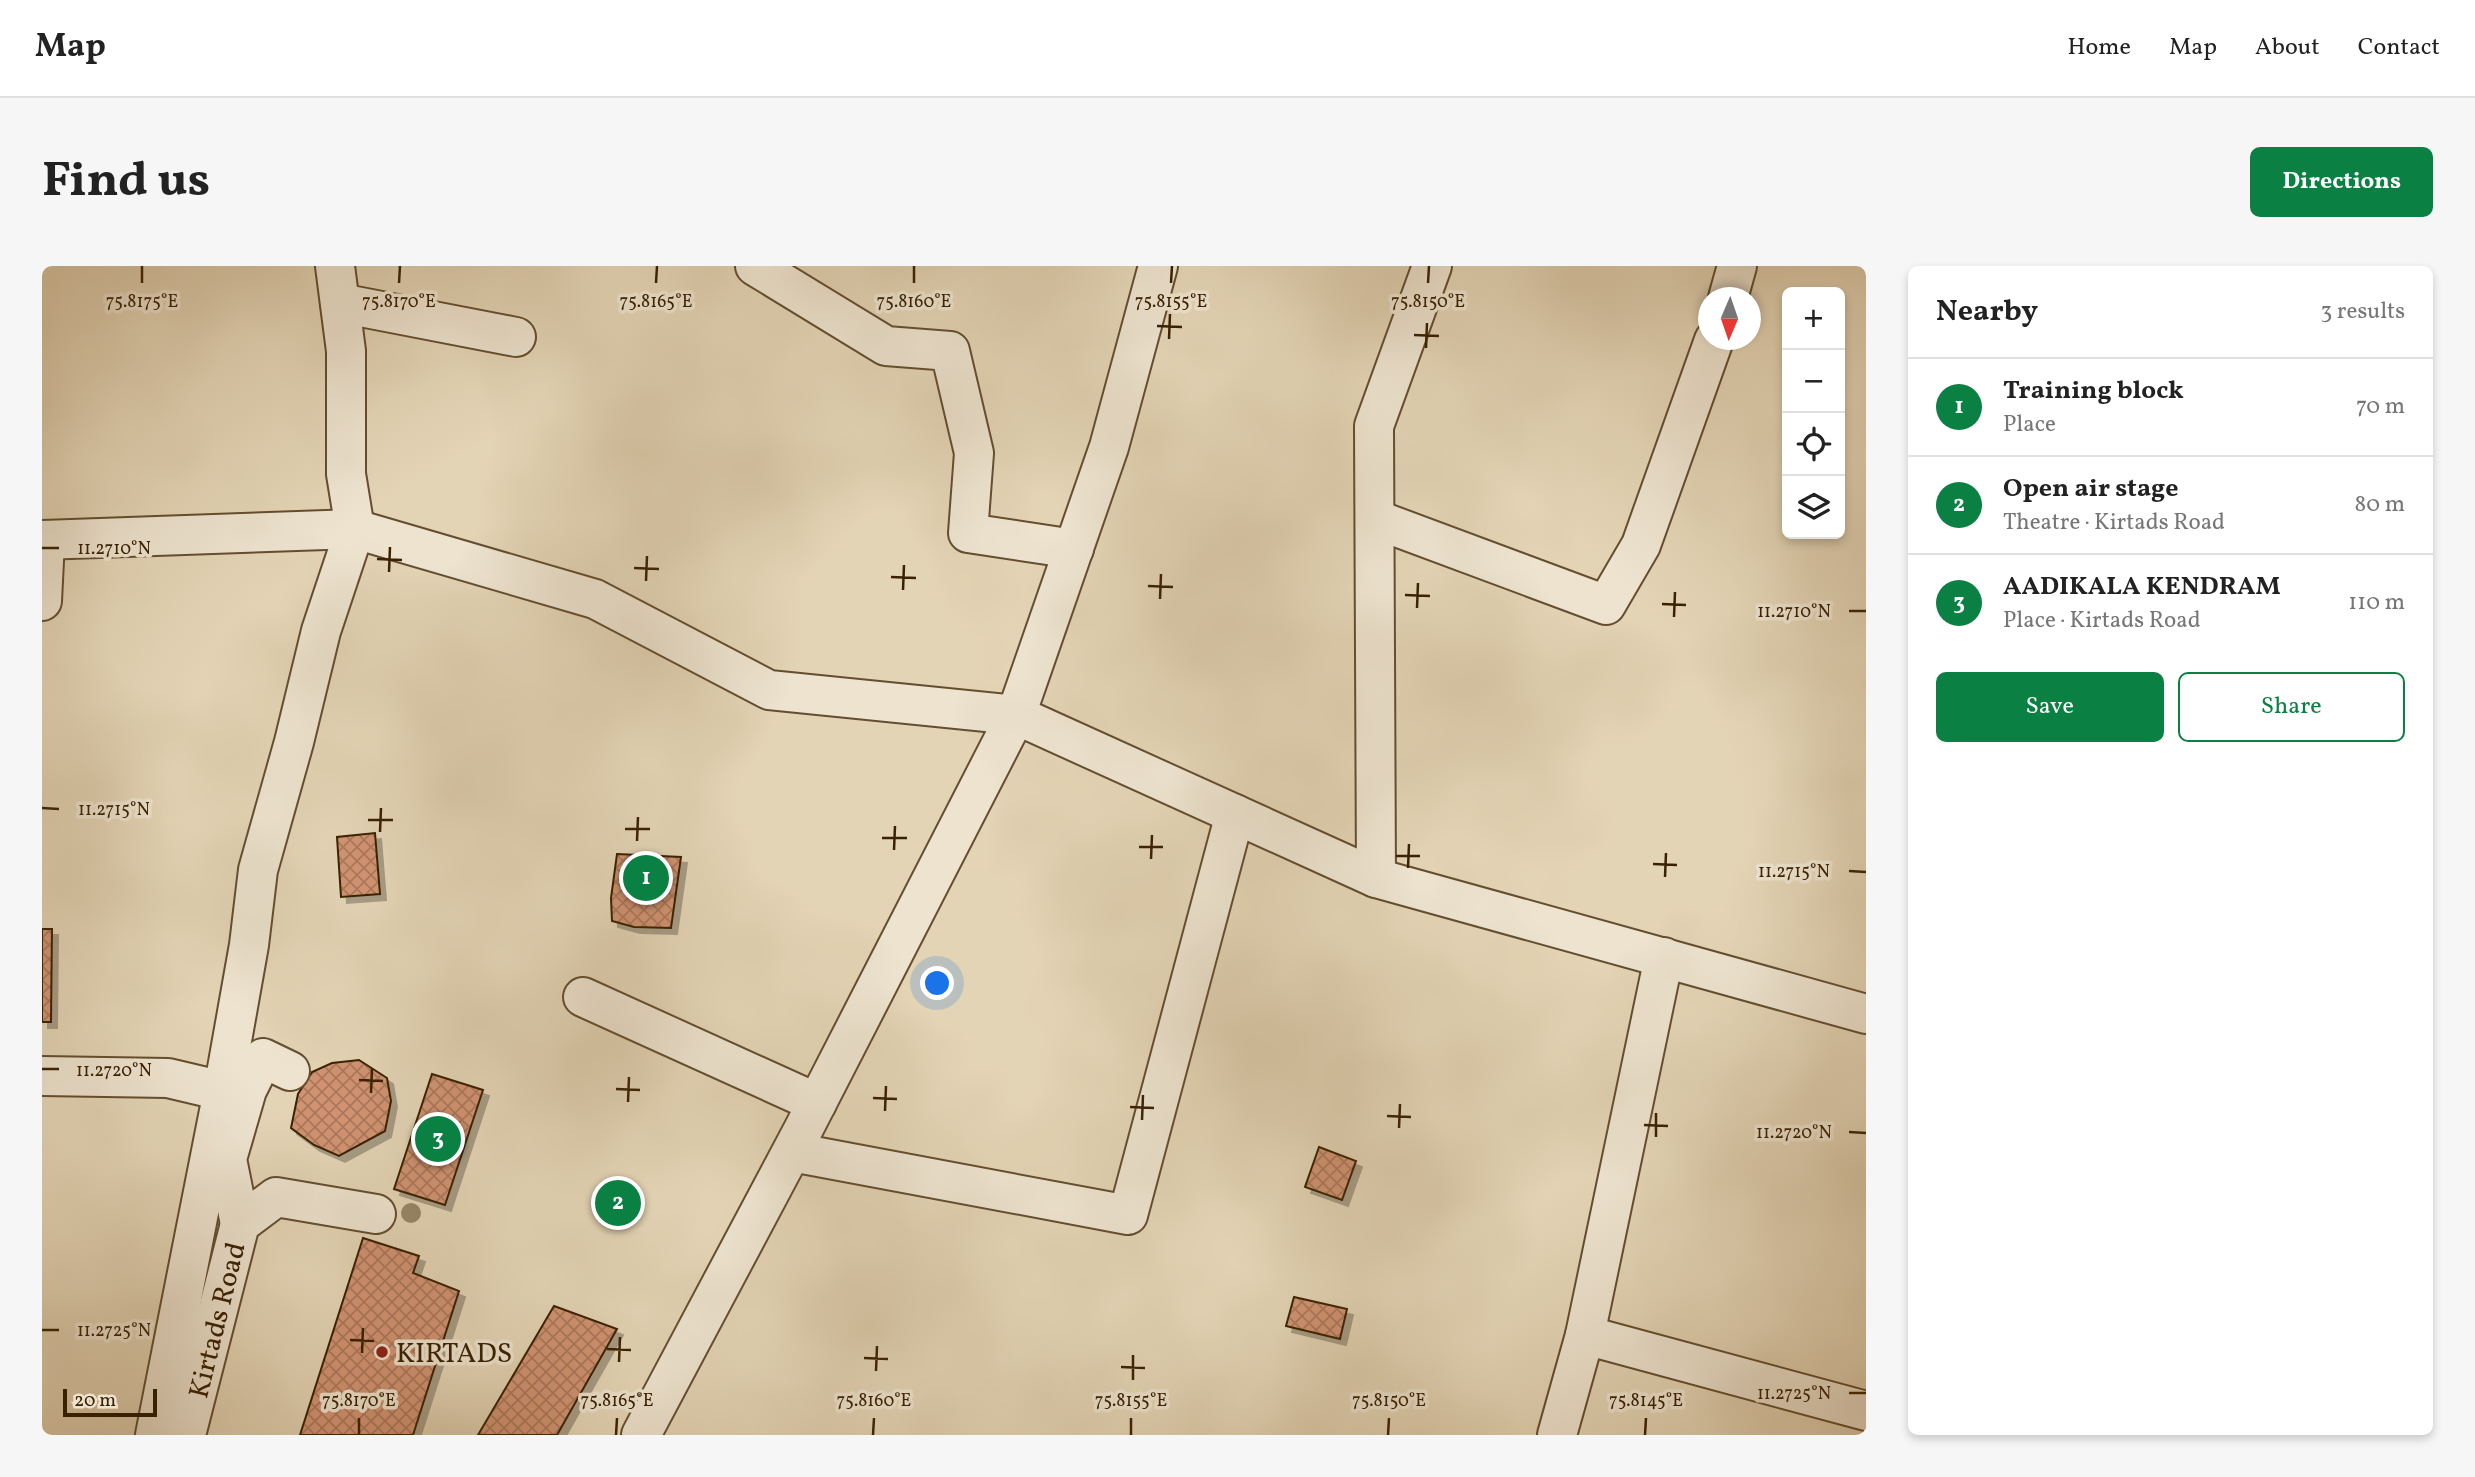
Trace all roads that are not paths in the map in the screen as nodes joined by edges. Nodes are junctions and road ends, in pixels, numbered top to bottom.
1 (335, 266) edge
2 (755, 266) edge
3 (1158, 266) edge
4 (1432, 266) edge
5 (1737, 266) edge
6 (1731, 287) edge
7 (340, 303) junction
8 (516, 337) dead end
9 (1710, 350) edge
10 (1375, 519) junction
11 (355, 529) junction
12 (43, 540) edge
13 (1074, 549) junction
14 (42, 601) edge
15 (1016, 715) junction
16 (1235, 814) junction
17 (1376, 878) junction
18 (1664, 957) junction
19 (583, 997) dead end
20 (1866, 1014) edge
21 (290, 1071) dead end
22 (42, 1076) edge
23 (223, 1091) junction
24 (817, 1103) junction
25 (792, 1152) junction
26 (376, 1214) dead end
27 (240, 1224) junction
28 (1586, 1335) junction
29 (1866, 1411) edge
30 (155, 1435) edge
31 (186, 1435) edge
32 (641, 1435) edge
33 (1557, 1435) edge

1 - 7 street
2 - 13 street
3 - 13 street
4 - 10 street
5 - 6 street
7 - 8 street
7 - 11 street
9 - 10 street
10 - 17 street
11 - 12 street
11 - 15 street
11 - 23 street
12 - 14 street
13 - 15 street
15 - 16 street
15 - 24 street
16 - 17 street
16 - 25 street
17 - 18 street
18 - 20 street
18 - 28 street
19 - 24 street
21 - 27 street
22 - 23 street
23 - 30 street
24 - 25 street
25 - 32 street
26 - 27 street, Kirtads Road
27 - 31 street, Kirtads Road
28 - 29 street
28 - 33 street

